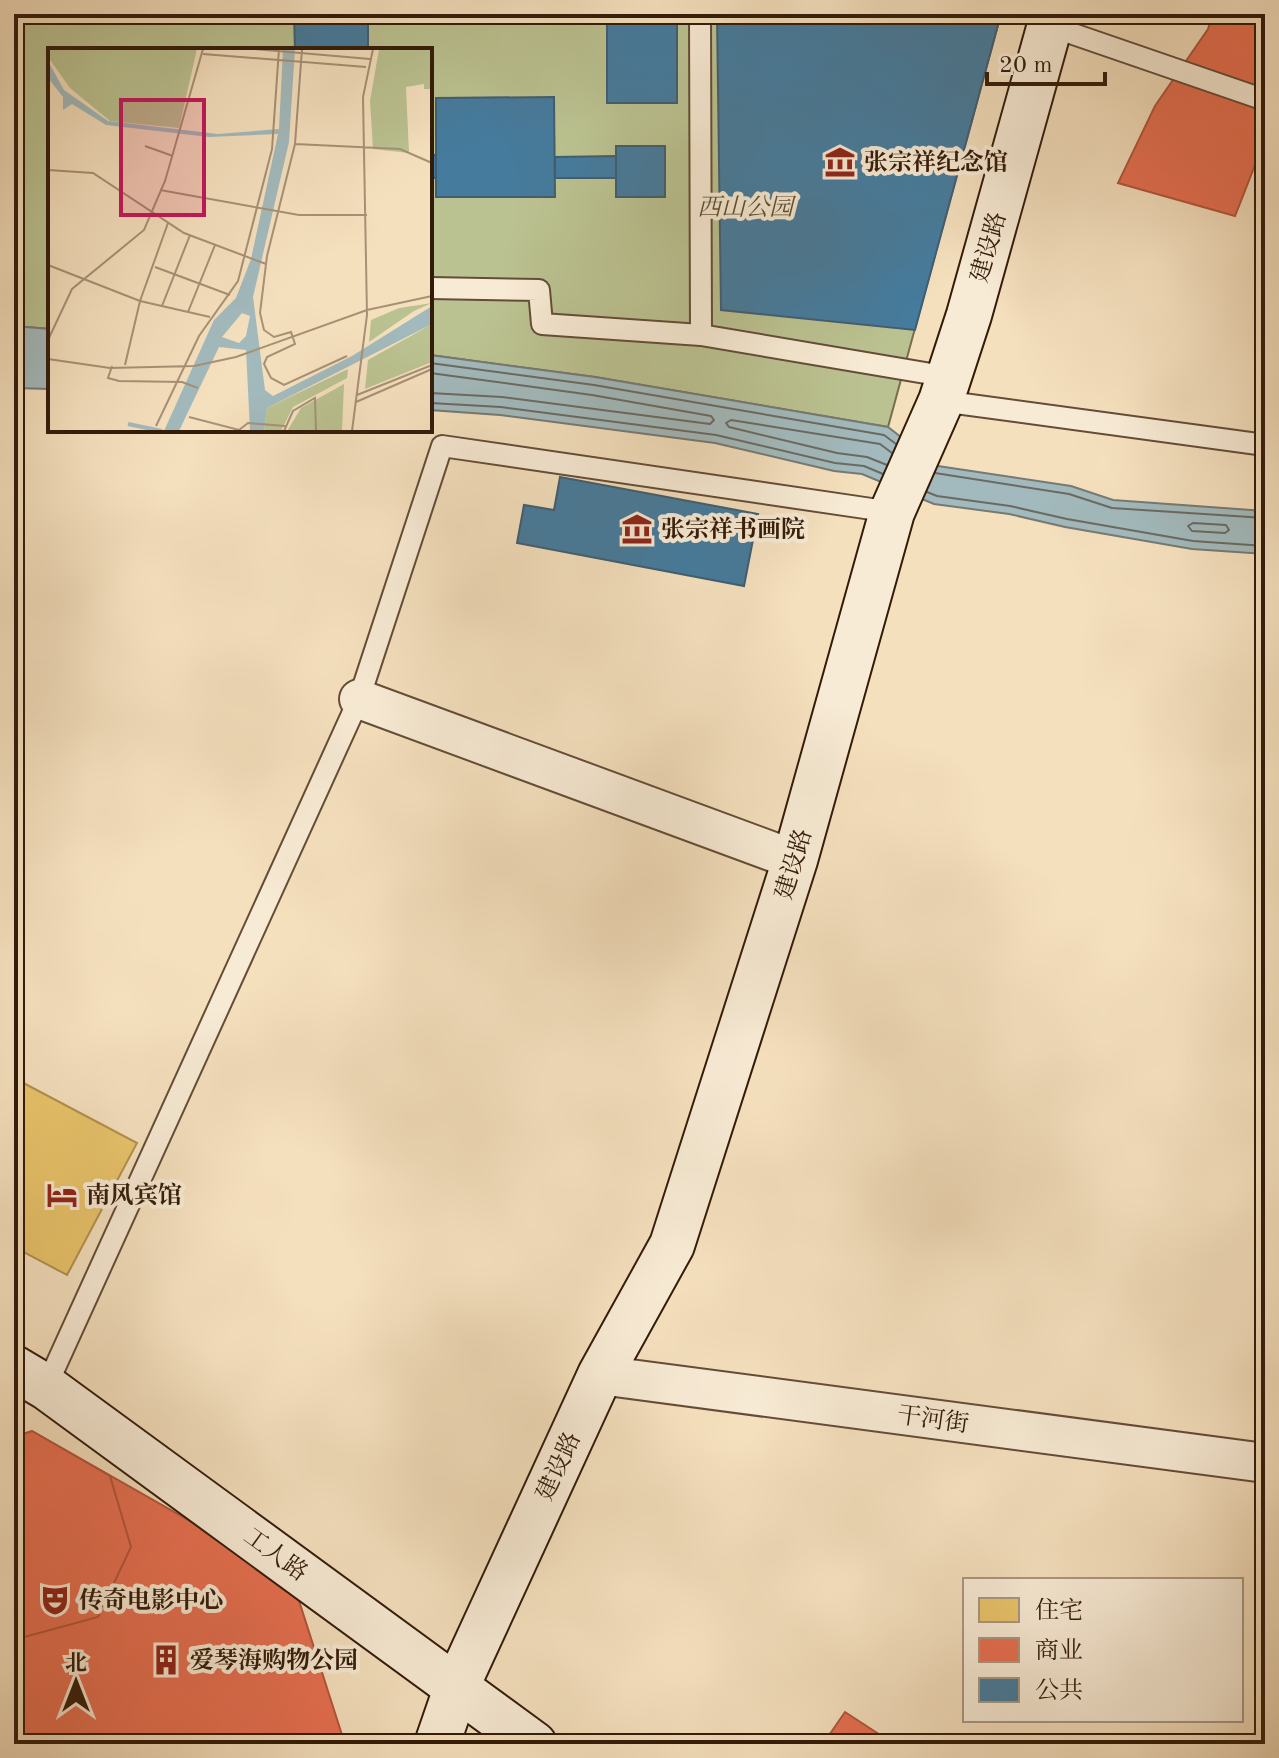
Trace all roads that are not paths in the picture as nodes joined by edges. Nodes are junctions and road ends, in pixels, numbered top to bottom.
1 (700, 14) edge
2 (1051, 20) edge
3 (1265, 100) edge
4 (432, 288) edge
5 (701, 335) junction
6 (945, 389) junction
7 (1265, 445) edge
8 (892, 512) junction
9 (359, 699) junction
10 (795, 860) junction
11 (600, 1375) junction
12 (30, 1378) edge
13 (1265, 1463) edge
14 (457, 1686) junction
15 (437, 1744) edge
16 (534, 1744) edge

1 - 5 lane
2 - 3 lane
2 - 6 street, 建设路
4 - 5 lane
5 - 6 lane
6 - 7 lane
6 - 8 street, 建设路
8 - 9 lane
8 - 10 street, 建设路
9 - 10 street
9 - 12 lane
10 - 11 street, 建设路
11 - 13 street, 干河街
11 - 14 street, 建设路
12 - 14 street, 工人路
14 - 15 street, 建设路
14 - 16 street, 工人路

